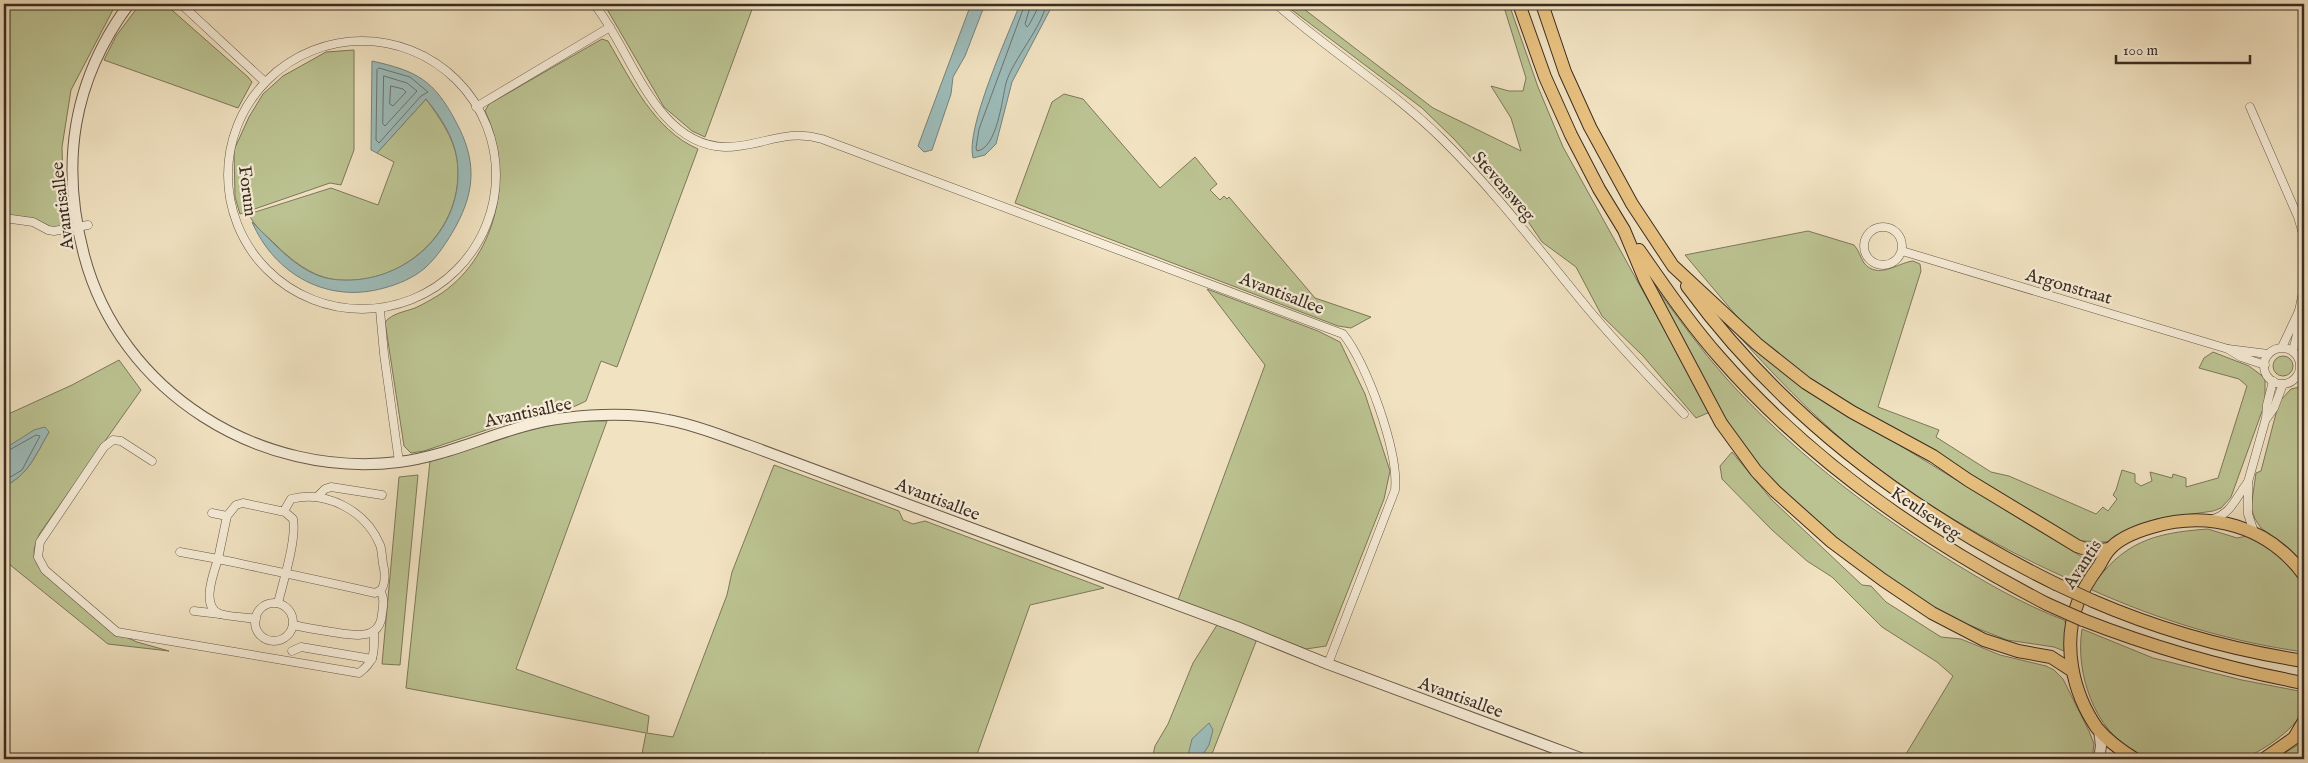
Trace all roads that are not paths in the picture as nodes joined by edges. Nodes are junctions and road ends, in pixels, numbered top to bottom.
1 (129, 4) edge
2 (181, 4) edge
3 (594, 4) edge
4 (1276, 4) edge
5 (1519, 4) edge
6 (1542, 4) edge
7 (610, 26) junction
8 (265, 82) junction
9 (476, 106) junction
10 (2250, 107) dead end
11 (4, 218) edge
12 (83, 226) junction
13 (1624, 230) junction
14 (2304, 237) edge
15 (1902, 251) junction
16 (1673, 266) junction
17 (2304, 287) edge
18 (380, 310) junction
19 (2299, 311) junction
20 (2282, 347) junction
21 (2228, 349) junction
22 (2293, 351) junction
23 (2268, 354) junction
24 (2265, 365) junction
25 (2302, 365) edge
26 (2301, 376) edge
27 (2273, 381) junction
28 (2284, 384) junction
29 (1684, 414) dead end
30 (2266, 418) junction
31 (152, 461) dead end
32 (399, 462) junction
33 (2248, 482) junction
34 (382, 495) dead end
35 (317, 497) junction
36 (284, 511) junction
37 (212, 513) dead end
38 (227, 516) junction
39 (2206, 520) junction
40 (2254, 532) junction
41 (2109, 549) junction
42 (180, 552) dead end
43 (218, 559) junction
44 (285, 573) junction
45 (2304, 575) edge
46 (380, 591) junction
47 (210, 603) junction
48 (278, 603) junction
49 (194, 611) dead end
50 (204, 613) junction
51 (220, 614) junction
52 (256, 619) junction
53 (293, 625) junction
54 (374, 632) junction
55 (283, 639) junction
56 (292, 651) junction
57 (372, 659) junction
58 (290, 661) junction
59 (2304, 661) edge
60 (1328, 664) junction
61 (2071, 670) junction
62 (2304, 683) edge
63 (2304, 721) edge
64 (2099, 730) junction
65 (2299, 736) edge
66 (1583, 759) edge
67 (2099, 759) edge
68 (2135, 759) edge
69 (2264, 759) edge

1 - 12 street, Avantisallee
2 - 8 street
3 - 7 street, Avantisallee
4 - 29 street, Stevensweg
5 - 13 highway
6 - 16 highway
7 - 9 street
7 - 60 street, Avantisallee
8 - 9 street, Forum
8 - 18 street, Forum
9 - 18 street, Forum
10 - 14 street
11 - 12 street
12 - 32 street, Avantisallee
13 - 61 highway
13 - 62 highway, Keulseweg, bridge
15 - 15 street
15 - 21 street, Argonstraat
16 - 41 highway
16 - 59 highway, Keulseweg, bridge
17 - 19 street
18 - 32 street
19 - 20 street
19 - 22 street
20 - 22 street
20 - 23 street
21 - 23 street, Argonstraat
21 - 24 street, Argonstraat
22 - 25 street
23 - 24 street
24 - 27 street
25 - 26 street
26 - 28 street
27 - 28 street
27 - 30 street
28 - 30 street
30 - 33 street
31 - 58 street
32 - 60 street, Avantisallee
33 - 39 street
33 - 40 street
34 - 35 street
35 - 36 street
35 - 46 street
36 - 38 street
36 - 44 street
37 - 38 street
38 - 43 street
39 - 40 highway, Avantis
39 - 41 highway, Avantis
40 - 45 highway, Avantis
41 - 61 highway, Avantis
42 - 43 street
43 - 44 street
43 - 47 street
44 - 46 street
44 - 48 street
46 - 54 street
47 - 50 street
47 - 51 street
48 - 52 street
48 - 53 street
49 - 50 street
50 - 51 street
51 - 52 street
52 - 55 street
53 - 54 street
53 - 55 street
54 - 57 street
55 - 56 street
56 - 57 street
56 - 58 street
57 - 58 street
60 - 66 street, Avantisallee
61 - 64 highway, Avantis
63 - 65 highway
64 - 67 street
64 - 68 highway, Avantis
65 - 69 highway

